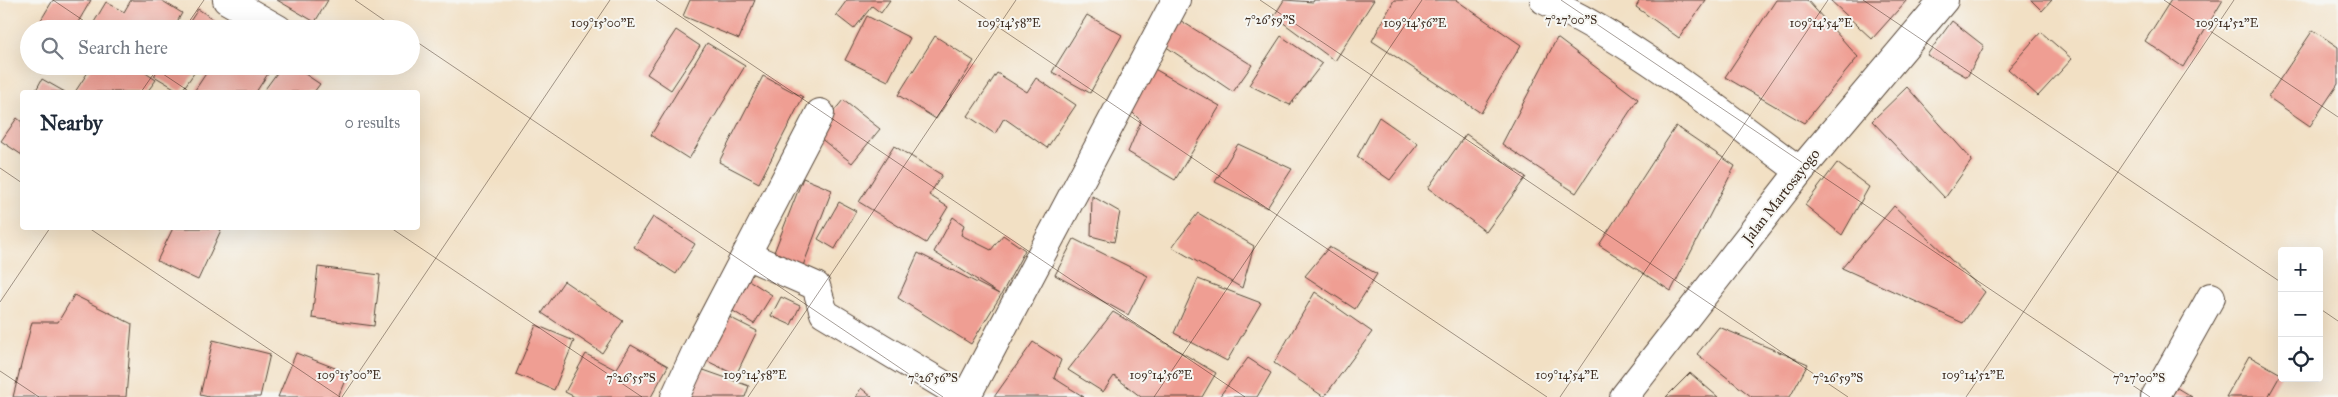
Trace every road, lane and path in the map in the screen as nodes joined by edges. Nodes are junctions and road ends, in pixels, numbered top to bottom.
1 (227, 0) edge
2 (1176, 0) edge
3 (1544, 0) edge
4 (1944, 0) edge
5 (262, 20) edge
6 (820, 113) dead end
7 (1800, 171) junction
8 (746, 254) junction
9 (2211, 297) dead end
10 (674, 397) edge
11 (965, 397) edge
12 (1624, 397) edge
13 (2155, 397) edge

1 - 5 street
2 - 11 street
3 - 7 street
4 - 7 street, Jalan Martosayogo
6 - 8 street
7 - 12 street, Jalan Martosayogo
8 - 10 street
8 - 11 street
9 - 13 street

